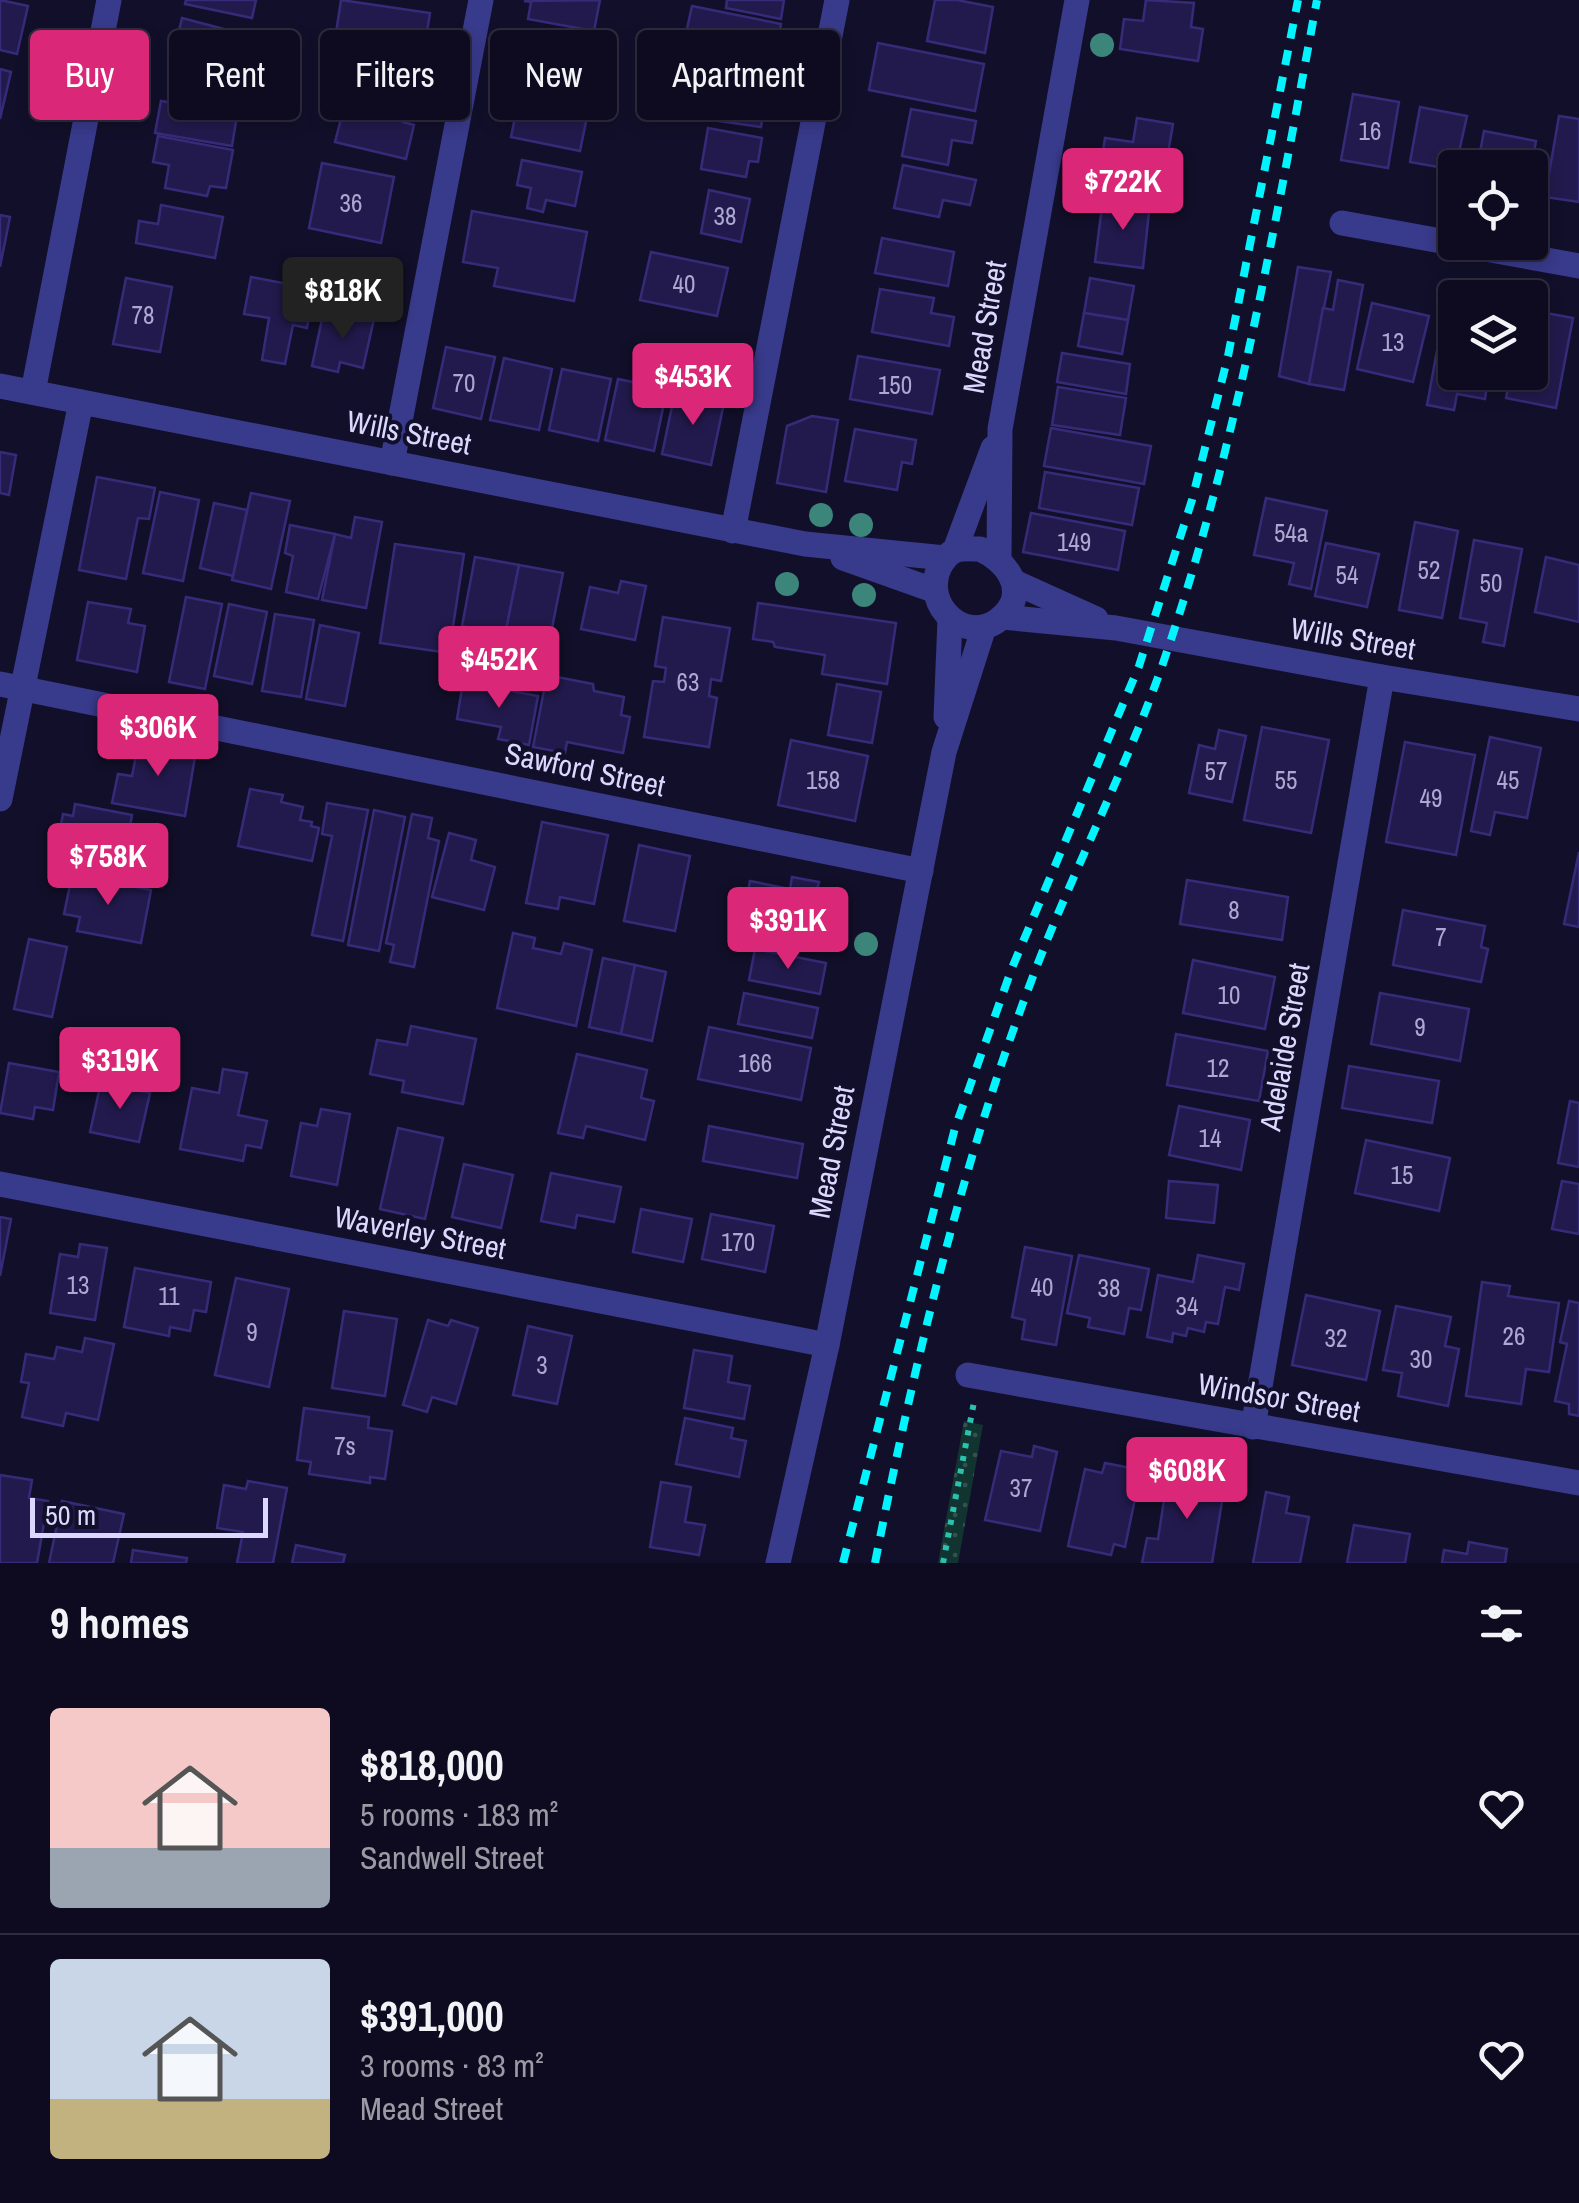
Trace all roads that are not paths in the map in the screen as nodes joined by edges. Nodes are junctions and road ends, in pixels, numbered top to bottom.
1 (109, 0) edge
2 (481, 0) edge
3 (837, 0) edge
4 (1076, 0) edge
5 (1342, 223) dead end
6 (1579, 266) edge
7 (0, 386) edge
8 (33, 392) junction
9 (81, 402) junction
10 (1000, 429) junction
11 (392, 463) junction
12 (734, 530) junction
13 (805, 544) junction
14 (950, 554) junction
15 (999, 558) junction
16 (1014, 582) junction
17 (933, 590) junction
18 (950, 619) junction
19 (993, 622) junction
20 (1116, 628) junction
21 (1382, 678) junction
22 (11, 686) edge
23 (1579, 709) edge
24 (944, 752) junction
25 (0, 799) edge
26 (921, 872) junction
27 (0, 1184) edge
28 (827, 1345) junction
29 (974, 1376) road end
30 (1254, 1428) junction
31 (1579, 1483) edge
32 (778, 1563) edge

1 - 8 street
2 - 11 street
3 - 12 street
4 - 10 street, Mead Street
5 - 6 street
7 - 8 street, Wills Street
8 - 9 street, Wills Street
9 - 11 street, Wills Street
9 - 22 street
10 - 14 street, Mead Street
10 - 15 street, Mead Street
11 - 12 street, Wills Street
12 - 13 street, Wills Street
13 - 14 street, Wills Street
13 - 17 street, Wills Street
14 - 15 street
14 - 17 street
15 - 16 street
16 - 19 street
16 - 20 street, Wills Street
17 - 18 street
18 - 19 street
18 - 24 street, Mead Street
19 - 20 street, Wills Street
19 - 24 street, Mead Street
20 - 21 street, Wills Street
21 - 23 street, Wills Street
21 - 30 street, Adelaide Street
22 - 25 street
22 - 26 street, Sawford Street
24 - 26 street, Mead Street
26 - 28 street, Mead Street
27 - 28 street, Waverley Street
28 - 32 street, Mead Street
29 - 30 street, Windsor Street
30 - 31 street, Windsor Street

